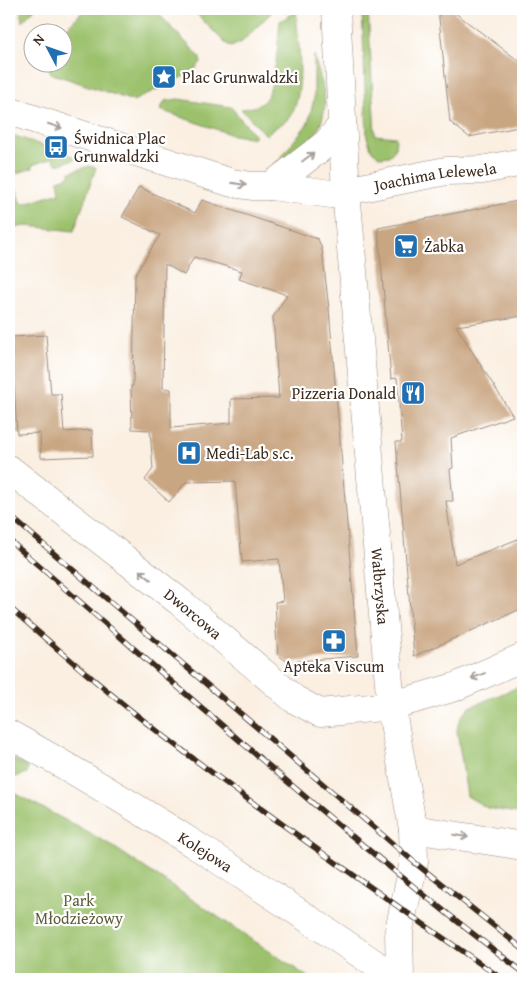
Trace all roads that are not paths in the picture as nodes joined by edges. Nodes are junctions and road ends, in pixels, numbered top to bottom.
1 (336, 9) edge
2 (9, 111) edge
3 (342, 125) junction
4 (523, 162) edge
5 (271, 186) junction
6 (346, 191) junction
7 (9, 469) edge
8 (523, 657) edge
9 (391, 706) junction
10 (9, 734) edge
11 (413, 829) junction
12 (523, 846) edge
13 (398, 979) edge

1 - 3 street
2 -> 5 street
5 -> 3 street
3 - 6 street
4 - 6 street, Joachima Lelewela
5 - 6 street
6 - 9 street, Wałbrzyska
9 -> 7 street, Dworcowa
8 -> 9 street, Dworcowa
9 - 11 street, Wałbrzyska
10 - 13 street, Kolejowa
11 -> 12 street
11 - 13 street, Wałbrzyska

